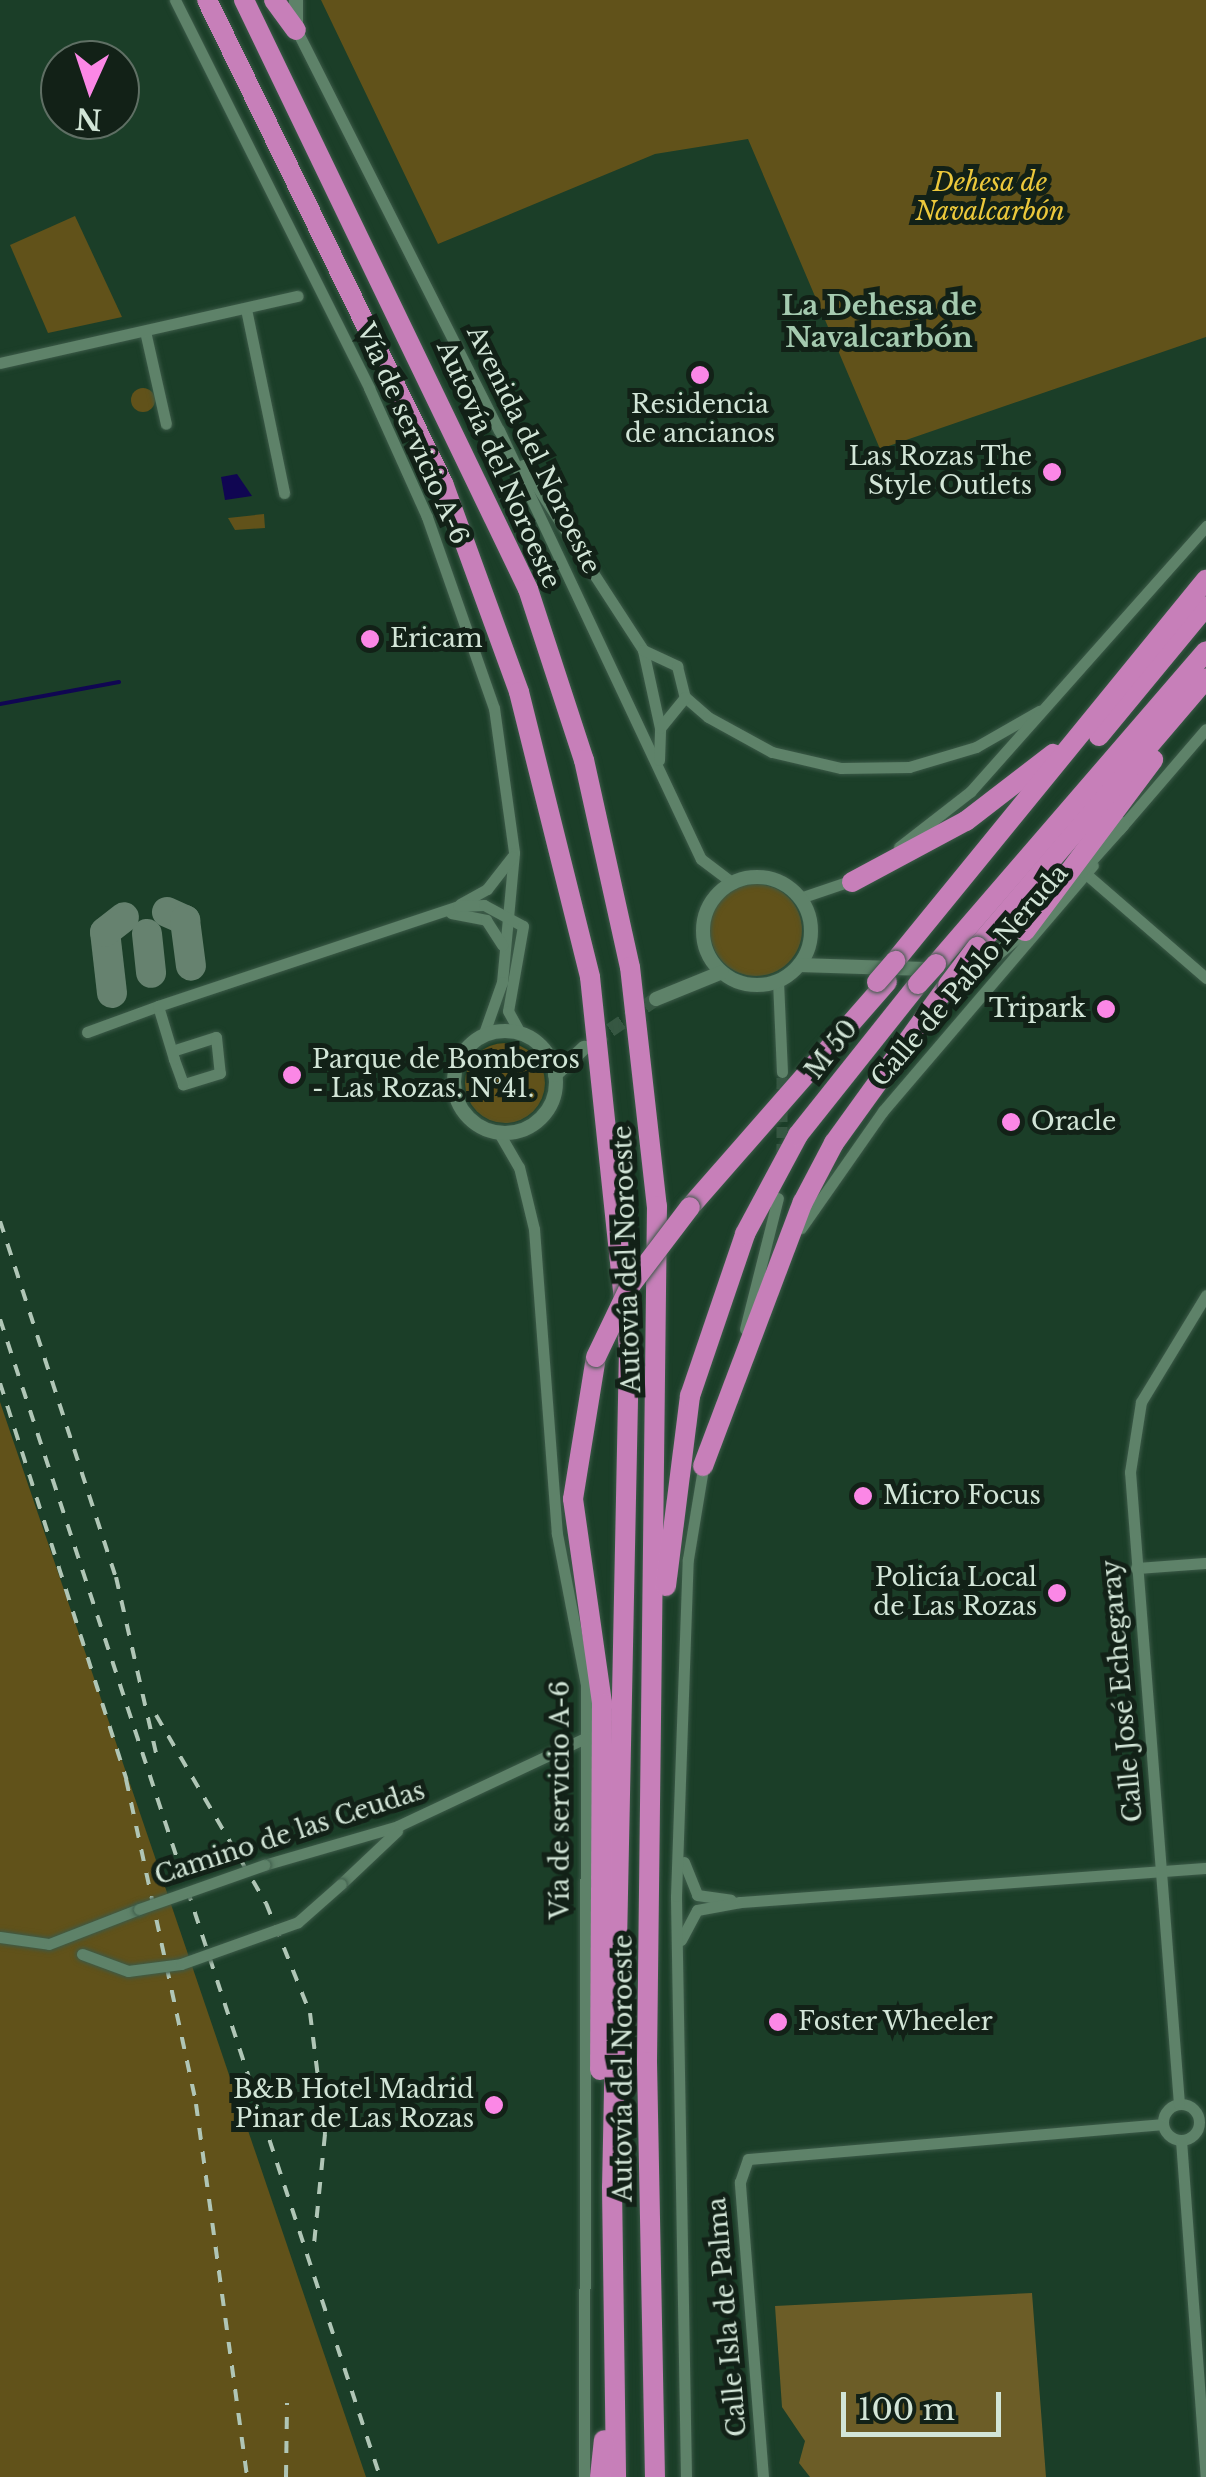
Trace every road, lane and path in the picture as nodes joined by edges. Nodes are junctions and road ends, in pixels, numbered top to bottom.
1 (175, 0) edge
2 (195, 0) edge
3 (207, 0) edge
4 (244, 0) edge
5 (278, 0) edge
6 (296, 0) edge
7 (296, 30) junction
8 (276, 137) junction
9 (298, 296) dead end
10 (246, 310) junction
11 (145, 330) junction
12 (0, 363) edge
13 (166, 424) dead end
14 (500, 430) junction
15 (284, 493) dead end
16 (1206, 526) edge
17 (1206, 577) edge
18 (1206, 606) edge
19 (643, 650) junction
20 (1206, 652) edge
21 (1206, 679) edge
22 (1206, 689) edge
23 (1059, 697) junction
24 (686, 698) junction
25 (660, 728) junction
26 (1206, 728) edge
27 (659, 764) junction
28 (1123, 824) junction
29 (514, 853) junction
30 (1086, 874) junction
31 (852, 882) junction
32 (733, 883) junction
33 (800, 898) junction
34 (458, 906) junction
35 (437, 913) junction
36 (509, 914) junction
37 (1025, 931) junction
38 (706, 949) junction
39 (505, 952) junction
40 (900, 962) junction
41 (799, 965) junction
42 (722, 972) junction
43 (1206, 978) edge
44 (778, 981) junction
45 (680, 984) junction
46 (656, 999) tunnel mouth
47 (158, 1006) junction
48 (87, 1032) dead end
49 (520, 1034) junction
50 (483, 1036) junction
51 (172, 1051) junction
52 (546, 1052) junction
53 (782, 1072) tunnel mouth
54 (556, 1075) junction
55 (498, 1133) junction
56 (778, 1198) dead end
57 (780, 1261) junction
58 (1206, 1295) edge
59 (703, 1466) junction
60 (1206, 1563) edge
61 (1136, 1568) junction
62 (682, 1712) junction
63 (586, 1737) junction
64 (408, 1822) junction
65 (649, 1853) junction
66 (1206, 1868) edge
67 (1160, 1871) junction
68 (740, 1902) junction
69 (0, 1937) edge
70 (49, 1944) junction
71 (675, 2024) junction
72 (1179, 2104) junction
73 (1202, 2120) edge
74 (1162, 2124) junction
75 (1181, 2140) junction
76 (584, 2477) edge
77 (603, 2477) edge
78 (616, 2477) edge
79 (655, 2477) edge
80 (686, 2477) edge
81 (763, 2477) edge
82 (1206, 2477) edge

1 - 29 street, Vía de servicio A-6
2 - 8 highway
3 - 8 highway, Autovía del Noroeste
4 - 65 highway, Autovía del Noroeste
5 - 7 highway
6 - 7 street
7 - 14 street, Avenida del Noroeste
8 - 78 highway, Autovía del Noroeste
9 - 10 street
10 - 11 street
10 - 15 street
11 - 12 street
11 - 13 street
14 - 19 street
14 - 27 street, Avenida del Noroeste
16 - 23 street
17 - 31 highway
17 - 40 highway
18 - 40 highway
19 - 24 street
19 - 25 street
20 - 65 highway, M 50, bridge
21 - 57 highway, bridge
22 - 37 highway
23 - 24 street
23 - 31 street
24 - 25 street
25 - 27 street
26 - 28 street, Calle de Pablo Neruda
27 - 32 street, Avenida del Noroeste
28 - 30 street, Calle de Pablo Neruda
28 - 37 street
29 - 34 street
29 - 36 street, Vía de servicio A-6
30 - 43 street
30 - 57 street, Calle de Pablo Neruda
31 - 33 street
32 - 33 street
32 - 38 street
33 - 41 street
34 - 35 street
34 - 36 street
35 - 39 street
35 - 47 street
36 - 39 street, Vía de servicio A-6
36 - 49 street, Vía de servicio A-6
37 - 41 street
38 - 42 street
38 - 45 street
39 - 50 street, Vía de servicio A-6
40 - 77 highway, bridge
41 - 44 street
42 - 44 street
42 - 45 street
44 - 53 street
45 - 46 street
47 - 48 street
47 - 51 street
49 - 50 street
49 - 52 street
50 - 55 street
51 - 51 street
52 - 54 street
52 - 54 street
54 - 55 street
55 - 63 street, Vía de servicio A-6
56 - 59 street
57 - 59 highway
58 - 61 street, Calle José Echegaray
59 - 62 street
60 - 61 street
61 - 67 street, Calle José Echegaray
62 - 68 street
62 - 71 street
63 - 64 street, Camino de las Ceudas
63 - 76 street, Vía de servicio A-6
64 - 70 street, Camino de las Ceudas, bridge
64 - 70 street, bridge
65 - 79 highway, Autovía del Noroeste
66 - 67 street
67 - 68 street
67 - 72 street, Calle José Echegaray
68 - 71 street
69 - 70 street, Camino de las Ceudas
71 - 80 street
72 - 73 street
72 - 74 street
73 - 75 street
74 - 75 street
74 - 81 street, Calle Isla de Palma
75 - 82 street

